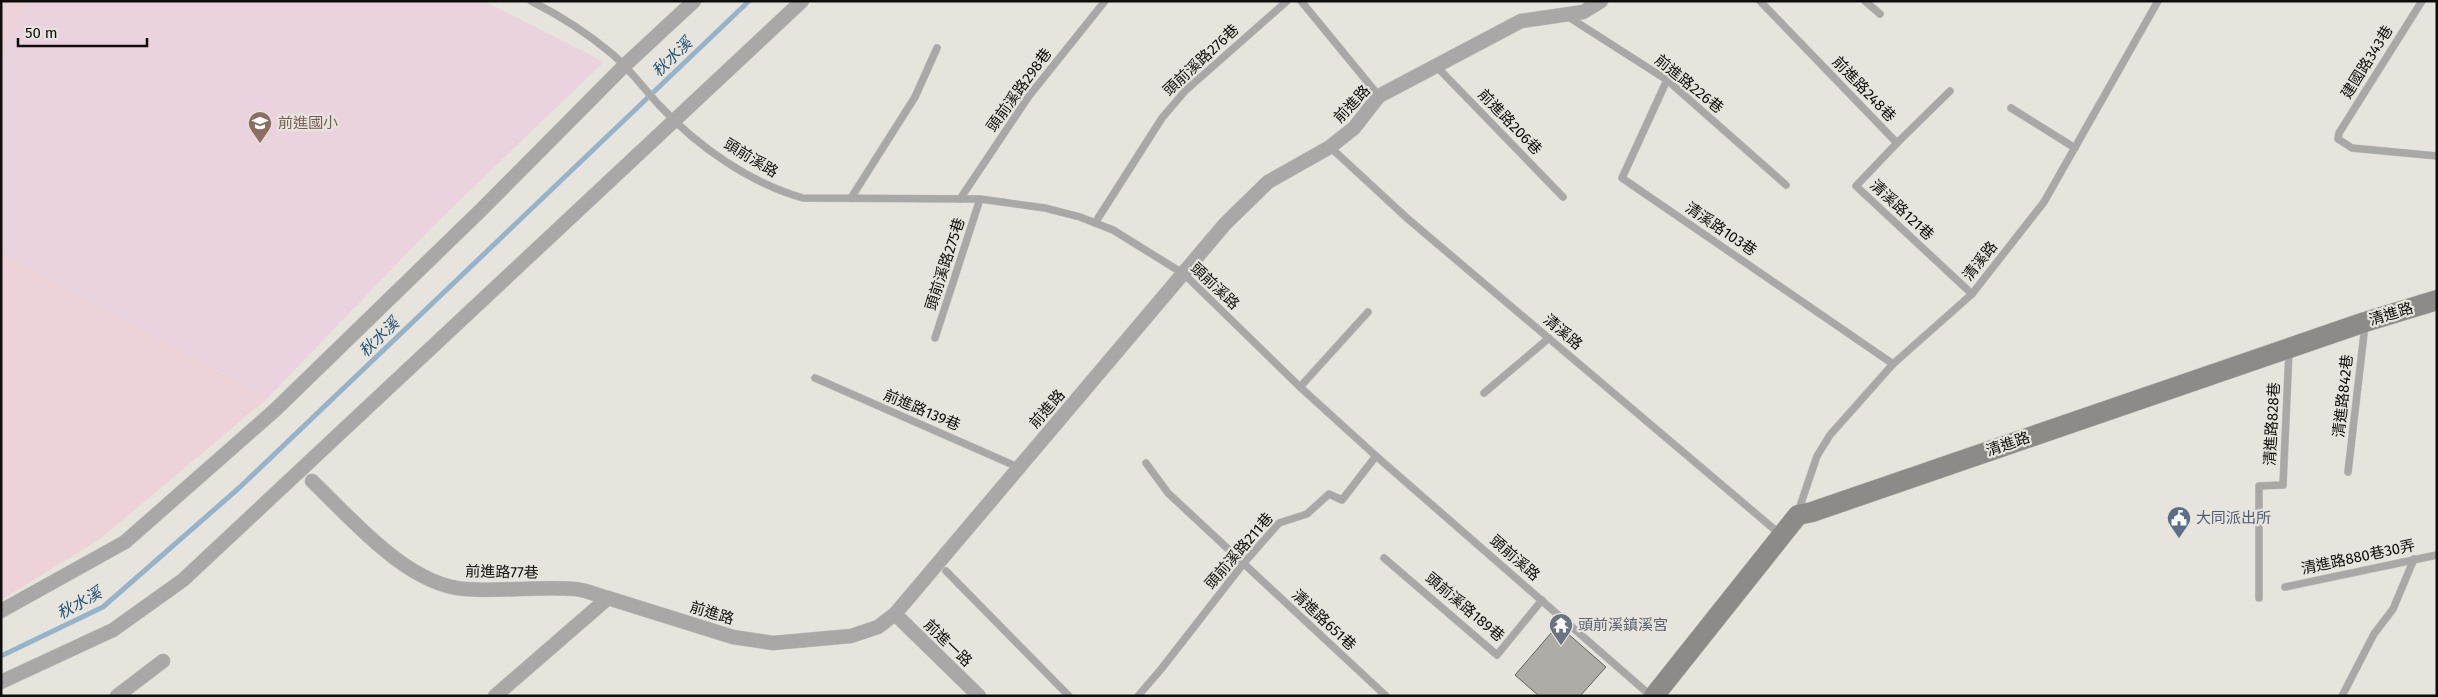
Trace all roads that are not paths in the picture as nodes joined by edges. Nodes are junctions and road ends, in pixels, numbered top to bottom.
1 (531, 1) edge
2 (694, 1) edge
3 (802, 1) edge
4 (1105, 1) edge
5 (1287, 1) edge
6 (1301, 1) edge
7 (1601, 1) edge
8 (1760, 1) edge
9 (1865, 1) edge
10 (2158, 1) edge
11 (2422, 1) edge
12 (1880, 14) dead end
13 (1567, 16) junction
14 (937, 48) dead end
15 (1437, 67) junction
16 (626, 69) junction
17 (1668, 80) junction
18 (1950, 92) dead end
19 (1378, 96) junction
20 (2011, 108) dead end
21 (676, 121) junction
22 (1897, 143) junction
23 (1330, 147) junction
24 (2074, 148) junction
25 (2437, 156) edge
26 (1786, 185) dead end
27 (1563, 197) dead end
28 (851, 198) junction
29 (960, 199) junction
30 (980, 199) junction
31 (1095, 223) junction
32 (1184, 274) junction
33 (1972, 294) junction
34 (2437, 300) edge
35 (1368, 312) dead end
36 (2365, 322) junction
37 (935, 338) dead end
38 (1548, 338) junction
39 (2289, 348) junction
40 (1894, 364) junction
41 (815, 378) dead end
42 (1300, 387) junction
43 (1484, 393) dead end
44 (1376, 456) junction
45 (1146, 463) dead end
46 (1018, 467) junction
47 (2348, 472) dead end
48 (312, 481) dead end
49 (1798, 515) junction
50 (1781, 535) junction
51 (2437, 555) edge
52 (1384, 558) dead end
53 (2414, 559) junction
54 (1243, 564) junction
55 (946, 571) dead end
56 (2285, 587) dead end
57 (608, 598) junction
58 (2259, 598) dead end
59 (1542, 600) junction
60 (1, 611) edge
61 (894, 614) junction
62 (163, 661) dead end
63 (1, 682) edge
64 (118, 696) edge
65 (495, 696) edge
66 (979, 696) edge
67 (1069, 696) edge
68 (1138, 696) edge
69 (1386, 696) edge
70 (1653, 696) edge
71 (2342, 696) edge

1 - 16 lane, 頭前溪路
2 - 16 street
3 - 21 street
4 - 29 lane, 頭前溪路298巷
5 - 31 lane, 頭前溪路276巷
6 - 19 lane
7 - 13 street, 前進路
8 - 22 lane, 前進路248巷
9 - 12 lane
10 - 24 lane, 清溪路
11 - 25 lane, 建國路343巷
13 - 15 street, 前進路
13 - 17 lane, 前進路226巷
14 - 28 lane
15 - 19 street, 前進路
15 - 27 lane, 前進路206巷
16 - 21 lane, 頭前溪路
16 - 60 street
17 - 26 lane, 前進路226巷
17 - 40 lane, 清溪路103巷
18 - 22 lane, 前進路248巷
19 - 23 street, 前進路
20 - 24 lane
21 - 28 lane, 頭前溪路
21 - 63 street
22 - 33 lane, 清溪路121巷
23 - 32 street, 前進路
23 - 38 lane, 清溪路
24 - 33 lane, 清溪路
28 - 29 lane, 頭前溪路
29 - 30 lane, 頭前溪路
30 - 31 lane, 頭前溪路
30 - 37 lane, 頭前溪路275巷
31 - 32 lane, 頭前溪路
32 - 42 lane, 頭前溪路
32 - 46 street, 前進路
33 - 40 lane, 清溪路
34 - 36 street, 清進路
35 - 42 lane
36 - 39 street, 清進路
36 - 47 lane, 清進路842巷
38 - 43 lane
38 - 50 lane, 清溪路
39 - 49 street, 清進路
39 - 58 lane, 清進路828巷
40 - 49 lane, 清溪路
41 - 46 lane, 前進路139巷
42 - 44 lane, 頭前溪路
44 - 54 lane, 頭前溪路211巷
44 - 59 lane, 頭前溪路
45 - 54 lane, 清進路651巷
46 - 61 street, 前進路
48 - 57 street, 前進路77巷
49 - 50 street
50 - 70 street
51 - 53 lane, 清進路880巷30弄
52 - 59 lane, 頭前溪路189巷
53 - 56 lane, 清進路880巷30弄
53 - 71 lane
54 - 68 lane, 頭前溪路211巷
54 - 69 lane, 清進路651巷
55 - 67 lane
57 - 61 street, 前進路
57 - 65 street
59 - 70 lane, 頭前溪路
61 - 66 street, 前進一路
62 - 64 street

